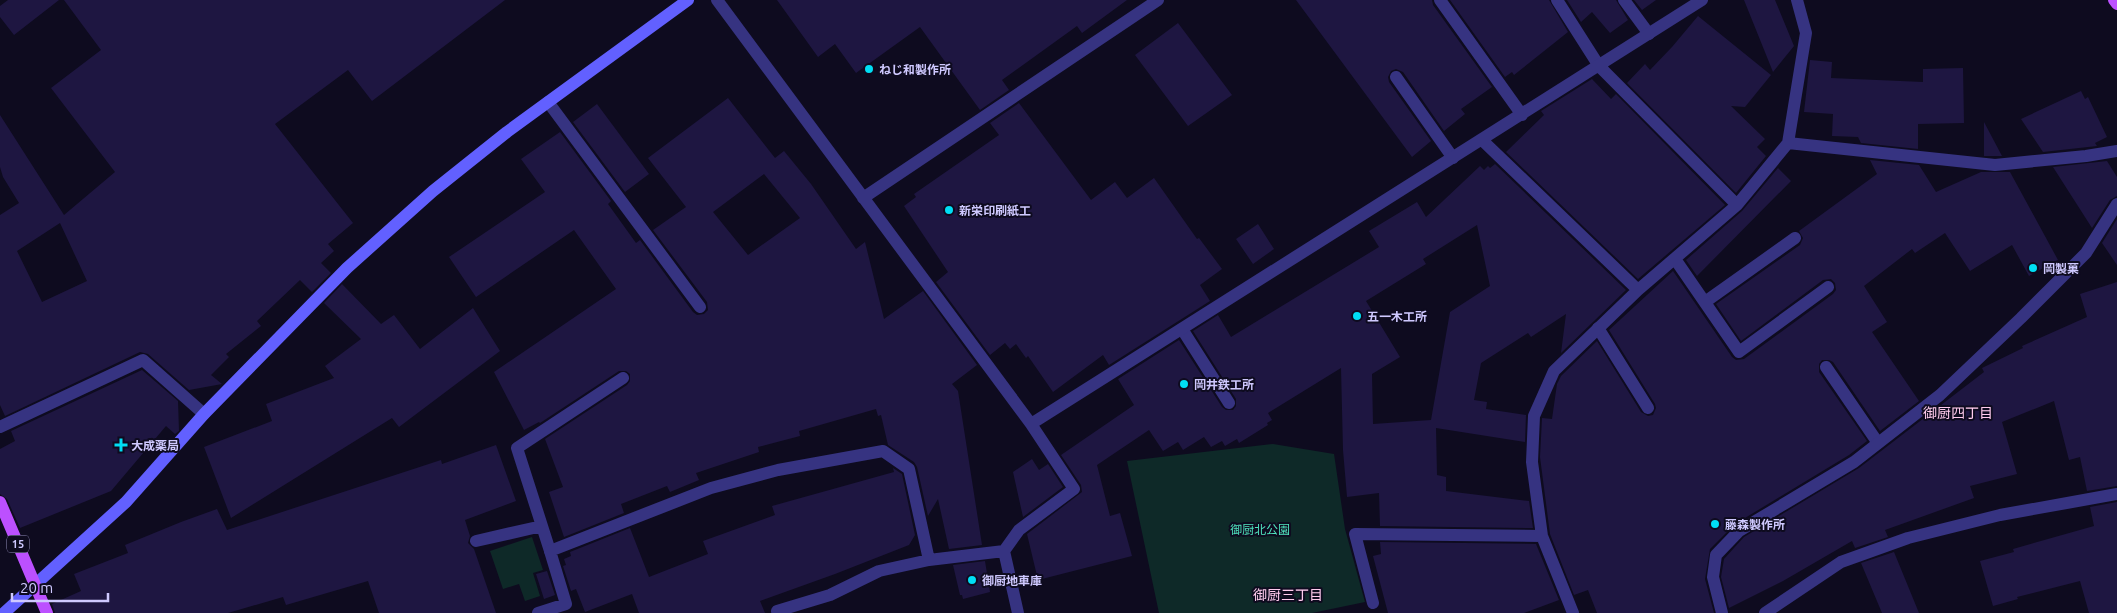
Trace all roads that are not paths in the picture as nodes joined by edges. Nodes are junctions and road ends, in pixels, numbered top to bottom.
1 (688, 0) edge
2 (717, 0) edge
3 (1158, 0) edge
4 (1440, 0) edge
5 (1557, 0) edge
6 (1624, 0) edge
7 (1702, 0) edge
8 (1797, 0) edge
9 (2114, 0) edge
10 (2117, 4) edge
11 (1649, 34) junction
12 (1599, 66) junction
13 (1396, 77) dead end
14 (548, 102) junction
15 (1522, 114) junction
16 (1482, 140) junction
17 (1788, 143) junction
18 (2117, 151) edge
19 (1453, 158) junction
20 (863, 198) junction
21 (2117, 204) edge
22 (1737, 205) junction
23 (1795, 238) dead end
24 (1675, 259) junction
25 (1828, 287) dead end
26 (1638, 290) junction
27 (1705, 302) junction
28 (700, 308) dead end
29 (1598, 328) junction
30 (1182, 329) junction
31 (1826, 367) dead end
32 (622, 378) dead end
33 (1229, 403) dead end
34 (1648, 408) dead end
35 (204, 414) junction
36 (1031, 424) junction
37 (0, 427) edge
38 (1878, 443) junction
39 (2117, 494) edge
40 (0, 502) edge
41 (542, 526) junction
42 (1542, 536) junction
43 (476, 541) dead end
44 (550, 551) junction
45 (1004, 551) junction
46 (930, 560) junction
47 (35, 586) junction
48 (1373, 603) dead end
49 (567, 609) edge
50 (777, 611) dead end
51 (4, 613) edge
52 (47, 613) edge
53 (538, 613) edge
54 (1018, 613) edge
55 (1573, 613) edge
56 (1722, 613) edge
57 (1765, 613) edge

1 - 14 street
2 - 20 street
3 - 20 street
4 - 15 street
5 - 12 street
6 - 11 street
7 - 11 street
8 - 17 street
9 - 10 main road
11 - 12 street
12 - 15 street
12 - 22 street
13 - 19 street
14 - 28 street
14 - 35 street
15 - 16 street
16 - 19 street
16 - 26 street
17 - 18 street
17 - 22 street
19 - 30 street
20 - 36 street
21 - 38 street
22 - 24 street
23 - 27 street
24 - 26 street
24 - 27 street
25 - 27 street
26 - 29 street
29 - 34 street
29 - 42 street
30 - 33 street
30 - 36 street
31 - 38 street
32 - 41 street
35 - 37 street
35 - 47 street
36 - 45 street
38 - 56 street
39 - 57 street
40 - 47 main road, 15
41 - 43 street
41 - 44 street
42 - 48 street
42 - 55 street
44 - 46 street
44 - 49 street
45 - 46 street
45 - 54 street
46 - 50 street
47 - 51 street
47 - 52 main road, 15
49 - 53 street

